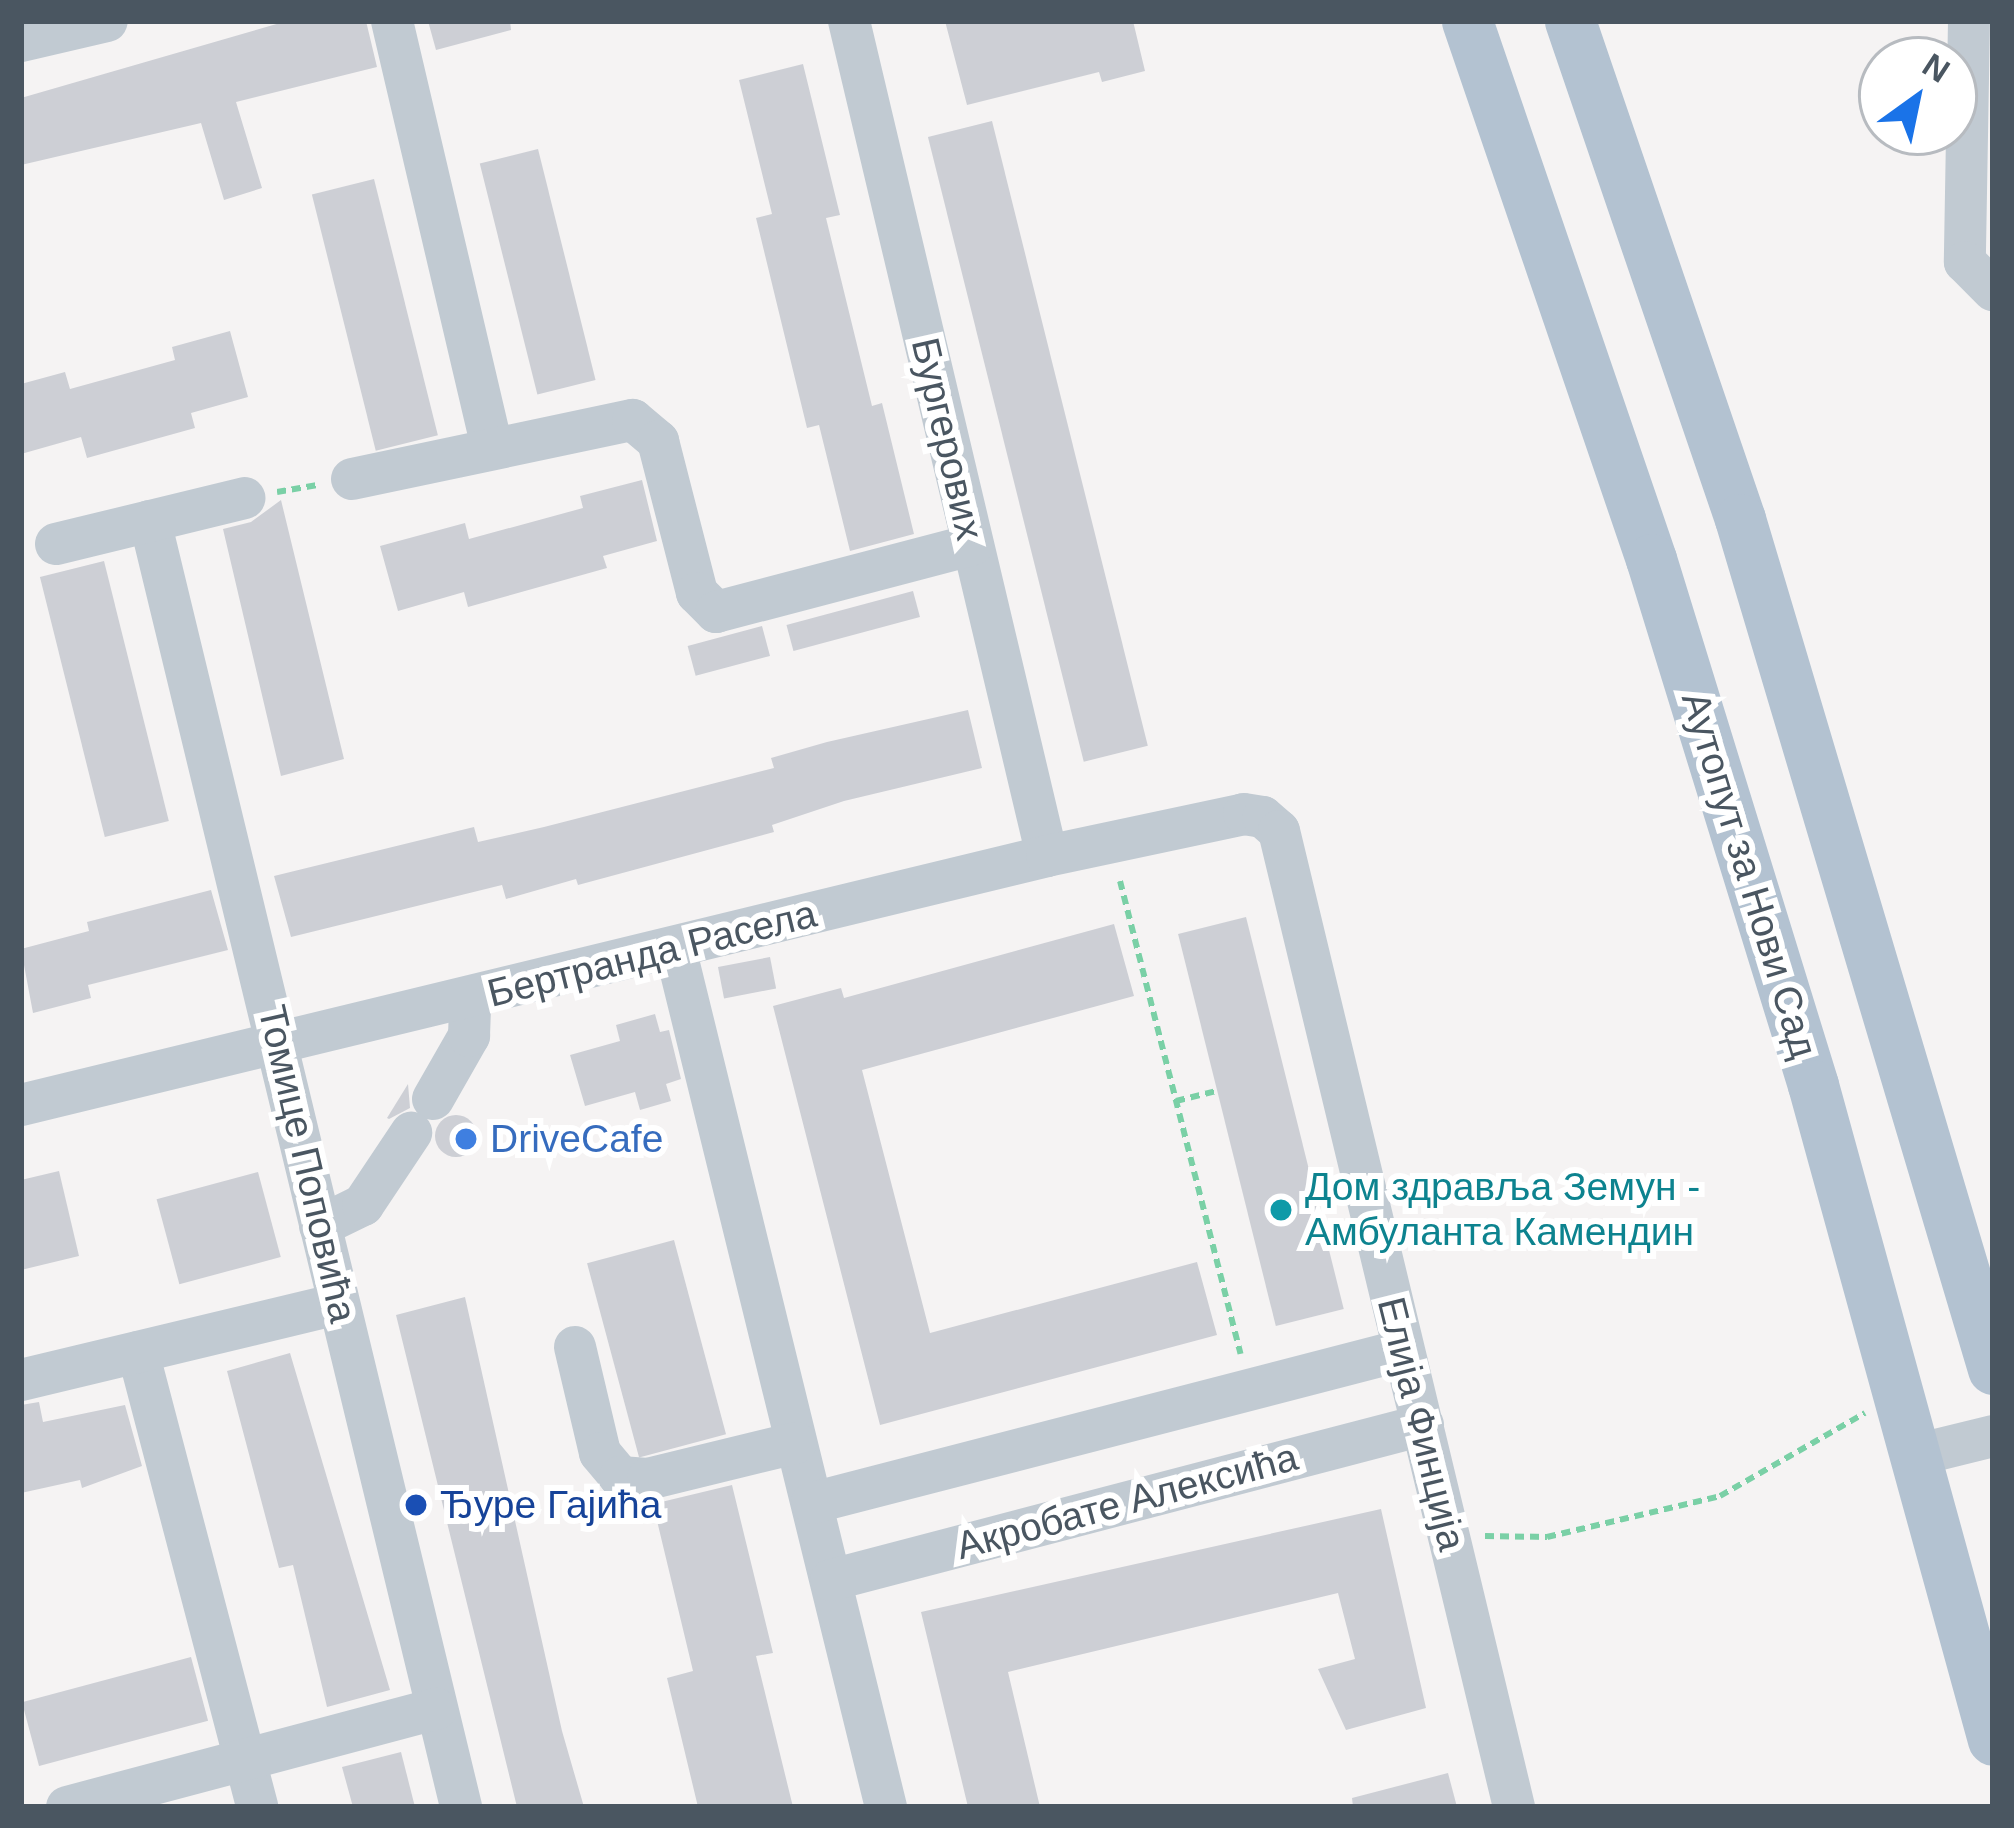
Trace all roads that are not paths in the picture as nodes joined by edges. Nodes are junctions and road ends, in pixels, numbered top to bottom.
1 (106, 21) edge
2 (392, 21) edge
3 (849, 21) edge
4 (1468, 21) edge
5 (1570, 21) edge
6 (1969, 21) edge
7 (21, 41) edge
8 (1978, 160) edge
9 (1993, 290) edge
10 (492, 446) junction
11 (352, 479) road end
12 (244, 498) road end
13 (150, 521) junction
14 (56, 544) dead end
15 (972, 545) junction
16 (1279, 831) joint
17 (1047, 856) junction
18 (675, 948) junction
19 (470, 999) junction
20 (281, 1042) junction
21 (21, 1105) edge
22 (320, 1226) junction
23 (337, 1304) junction
24 (575, 1347) dead end
25 (1403, 1350) junction
26 (138, 1352) junction
27 (1993, 1369) edge
28 (21, 1381) edge
29 (1423, 1425) junction
30 (1993, 1436) edge
31 (796, 1442) junction
32 (1916, 1455) junction
33 (812, 1503) junction
34 (831, 1580) junction
35 (436, 1709) junction
36 (1993, 1740) edge
37 (245, 1759) junction
38 (67, 1807) edge
39 (256, 1807) edge
40 (461, 1807) edge
41 (886, 1807) edge
42 (1514, 1807) edge

1 - 7 street
2 - 10 street
3 - 15 street, Бургерових
4 - 32 main road, Аутопут за Нови Сад
5 - 27 main road
6 - 8 street
8 - 9 street
10 - 11 street
10 - 15 street
12 - 13 street
13 - 14 street
13 - 20 street, Томице Поповића
15 - 17 street, Бургерових
16 - 17 street, Бертранда Расела
16 - 25 street, Елија Финција
17 - 18 street, Бертранда Расела
18 - 19 street, Бертранда Расела
18 - 31 street
19 - 20 street, Бертранда Расела
19 - 22 street
20 - 21 street, Бертранда Расела
20 - 22 street, Томице Поповића
22 - 23 street, Томице Поповића
23 - 26 street
23 - 35 street, Томице Поповића
24 - 31 street
25 - 29 street, Елија Финција
25 - 33 street, Акробате Алексића
26 - 28 street
26 - 37 street
29 - 34 street, Акробате Алексића
29 - 42 street, Елија Финција
30 - 32 street
31 - 33 street
32 - 36 main road, Аутопут за Нови Сад
33 - 34 street
34 - 41 street
35 - 37 street
35 - 40 street, Томице Поповића
37 - 38 street
37 - 39 street

